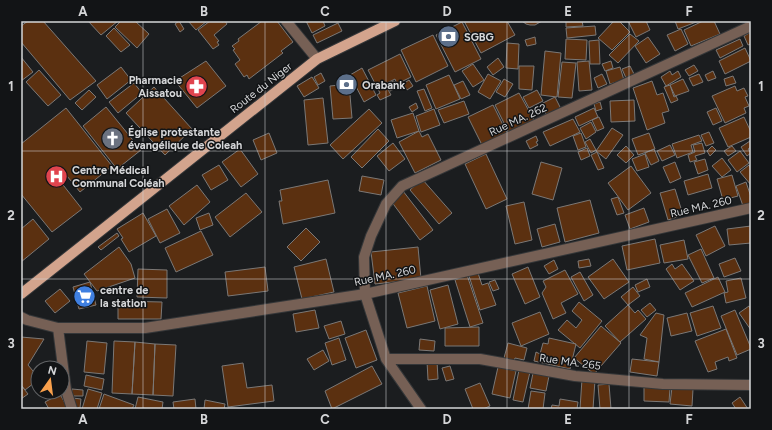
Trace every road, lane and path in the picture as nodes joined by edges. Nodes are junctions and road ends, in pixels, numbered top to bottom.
1 (286, 21) edge
2 (395, 21) edge
3 (751, 26) edge
4 (317, 59) junction
5 (751, 208) edge
6 (21, 294) edge
7 (365, 294) junction
8 (21, 316) edge
9 (58, 328) junction
10 (386, 359) junction
11 (751, 385) edge
12 (72, 409) edge
13 (421, 409) edge

1 - 4 street
2 - 4 main road, Route du Niger
3 - 7 street, Rue MA. 262
4 - 6 main road, Route du Niger
5 - 7 street, Rue MA. 260
7 - 9 street, Rue MA. 260
7 - 10 street, Rue MA. 262
8 - 9 street, Rue MA. 260
9 - 12 street
10 - 11 street, Rue MA. 265
10 - 13 street, Rue MA. 262

